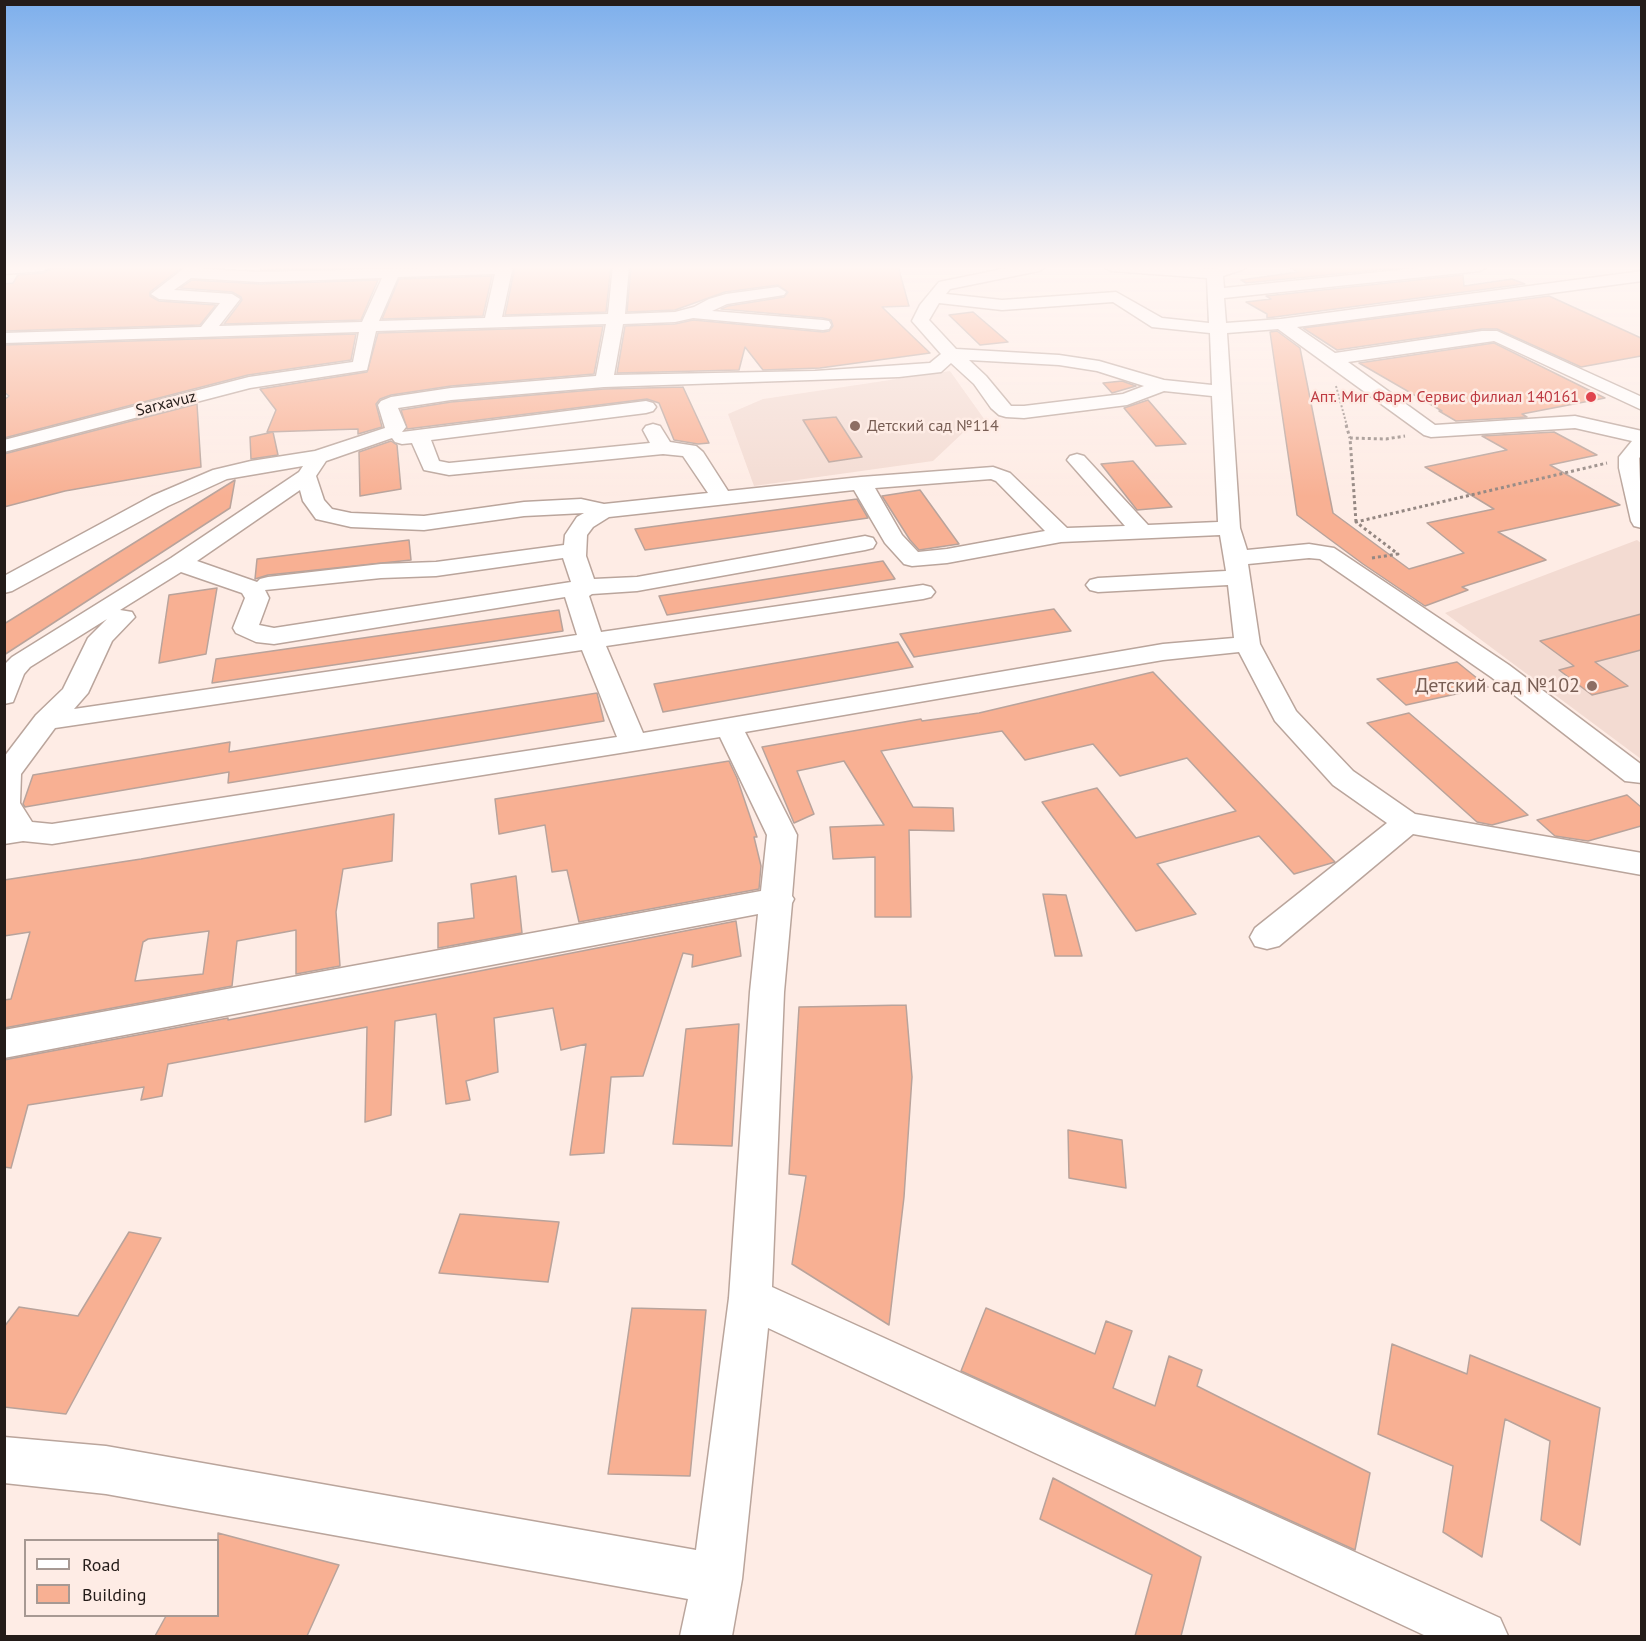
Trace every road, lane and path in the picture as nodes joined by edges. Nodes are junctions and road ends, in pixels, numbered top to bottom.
1 (365, 343) edge
2 (611, 343) edge
3 (940, 343) edge
4 (1220, 343) edge
5 (1309, 343) edge
6 (1434, 343) edge
7 (1511, 343) edge
8 (951, 354) junction
9 (1330, 357) junction
10 (690, 379) junction
11 (604, 381) junction
12 (1162, 385) junction
13 (1222, 392) junction
14 (1641, 404) edge
15 (646, 407) junction
16 (1431, 431) junction
17 (392, 432) junction
18 (420, 437) junction
19 (1641, 437) edge
20 (1350, 438) junction
21 (4, 446) edge
22 (663, 447) junction
23 (1635, 450) edge
24 (319, 457) junction
25 (1077, 460) dead end
26 (306, 476) junction
27 (861, 483) junction
28 (722, 498) junction
29 (604, 511) junction
30 (1641, 520) edge
31 (1356, 522) junction
32 (1229, 528) junction
33 (1142, 531) junction
34 (1061, 535) junction
35 (865, 543) dead end
36 (179, 563) junction
37 (1342, 564) junction
38 (579, 567) junction
39 (1237, 567) junction
40 (268, 584) dead end
41 (1098, 585) dead end
42 (4, 586) edge
43 (393, 592) dead end
44 (923, 592) dead end
45 (643, 608) junction
46 (123, 617) dead end
47 (591, 641) junction
48 (1247, 644) junction
49 (4, 696) edge
50 (46, 721) junction
51 (729, 728) junction
52 (633, 743) junction
53 (1641, 774) edge
54 (1407, 823) junction
55 (14, 833) edge
56 (1641, 864) edge
57 (778, 899) junction
58 (1267, 937) dead end
59 (4, 1044) edge
60 (750, 1298) junction
61 (4, 1460) edge
62 (717, 1579) junction
63 (706, 1636) edge
64 (1482, 1636) edge

1 - 21 street, Sarxavuz
2 - 11 street
3 - 8 street
4 - 13 street
5 - 9 street
6 - 9 street
7 - 14 street
8 - 10 street
8 - 12 street
8 - 12 street
9 - 16 street
9 - 20 path
10 - 11 street
10 - 15 street
11 - 17 street
12 - 13 street
13 - 32 street
15 - 18 street
15 - 22 street
16 - 19 street
16 - 20 path
17 - 18 street
17 - 24 street
18 - 22 street
20 - 31 path
22 - 28 street
23 - 30 street
23 - 31 path
24 - 26 street
24 - 42 street
25 - 33 street
26 - 29 street
26 - 36 street
27 - 28 street
27 - 34 street
27 - 34 street
28 - 29 street
29 - 38 street
31 - 37 path
32 - 33 street
32 - 39 street
33 - 34 street
35 - 45 street
36 - 38 street
36 - 49 street
37 - 39 street
37 - 53 street
38 - 40 street
38 - 43 street
38 - 45 street
38 - 47 street
39 - 41 street
39 - 48 street
44 - 45 street
45 - 47 street
46 - 50 street
47 - 50 street
47 - 52 street
48 - 51 street
48 - 54 street
50 - 55 street
51 - 52 street
51 - 57 street
52 - 55 street
54 - 56 street
54 - 58 street
57 - 59 street
57 - 60 street
60 - 62 street
60 - 64 street
61 - 62 street
62 - 63 street

